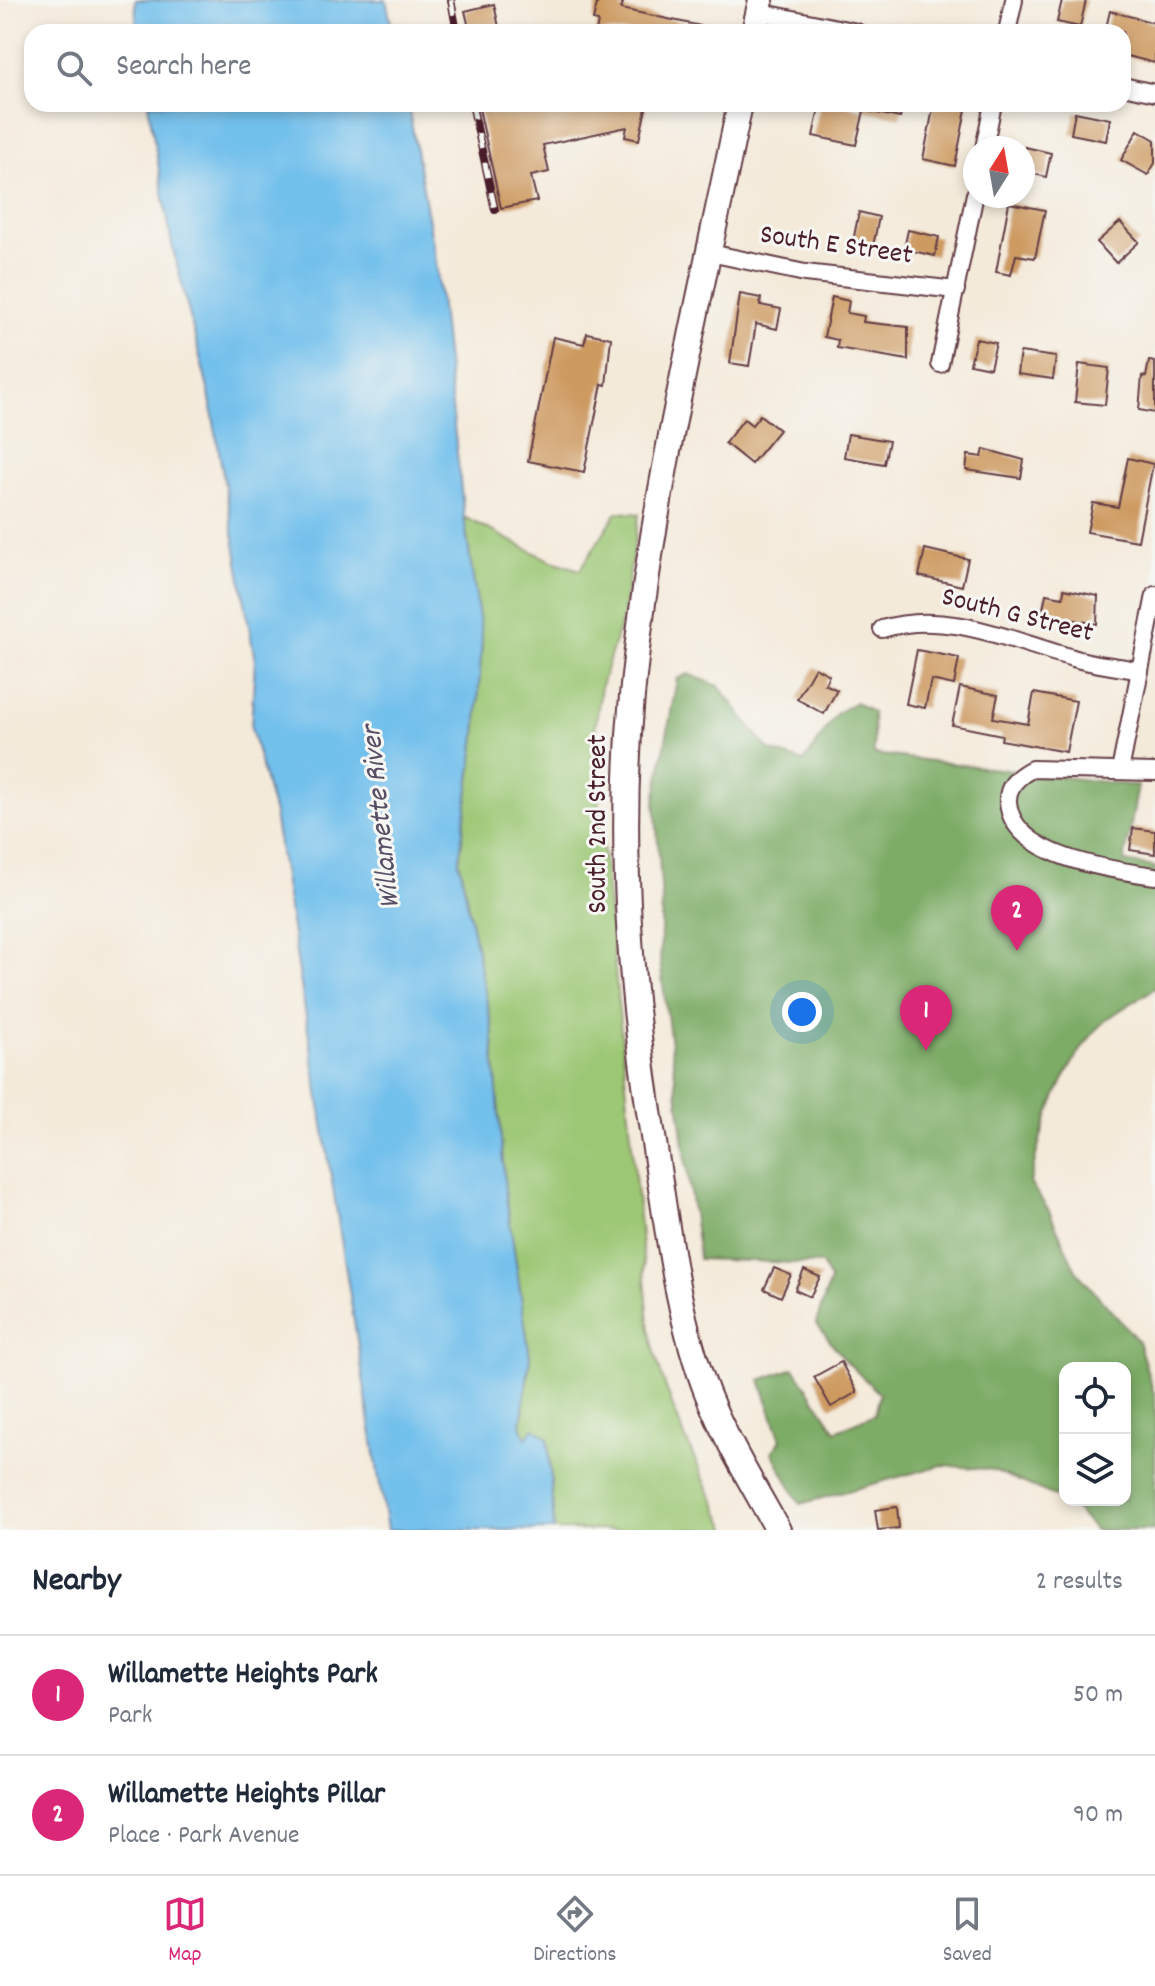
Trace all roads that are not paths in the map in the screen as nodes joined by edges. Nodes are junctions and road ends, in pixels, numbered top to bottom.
1 (1014, 0) edge
2 (758, 15) edge
3 (810, 24) edge
4 (1009, 24) edge
5 (1131, 88) edge
6 (1155, 93) edge
7 (738, 112) edge
8 (991, 112) edge
9 (986, 136) edge
10 (972, 208) edge
11 (710, 253) junction
12 (956, 290) junction
13 (940, 364) dead end
14 (1155, 595) edge
15 (882, 629) dead end
16 (1140, 671) junction
17 (1120, 771) junction
18 (1155, 772) edge
19 (1155, 876) edge
20 (778, 1530) edge

1 - 4 street
2 - 3 street
5 - 6 street
7 - 11 street, South 2nd Street
8 - 9 street
10 - 12 street
11 - 12 street, South E Street
11 - 20 street, South 2nd Street
12 - 13 street
14 - 16 street
15 - 16 street, South G Street
16 - 17 street
17 - 18 street
17 - 19 street

